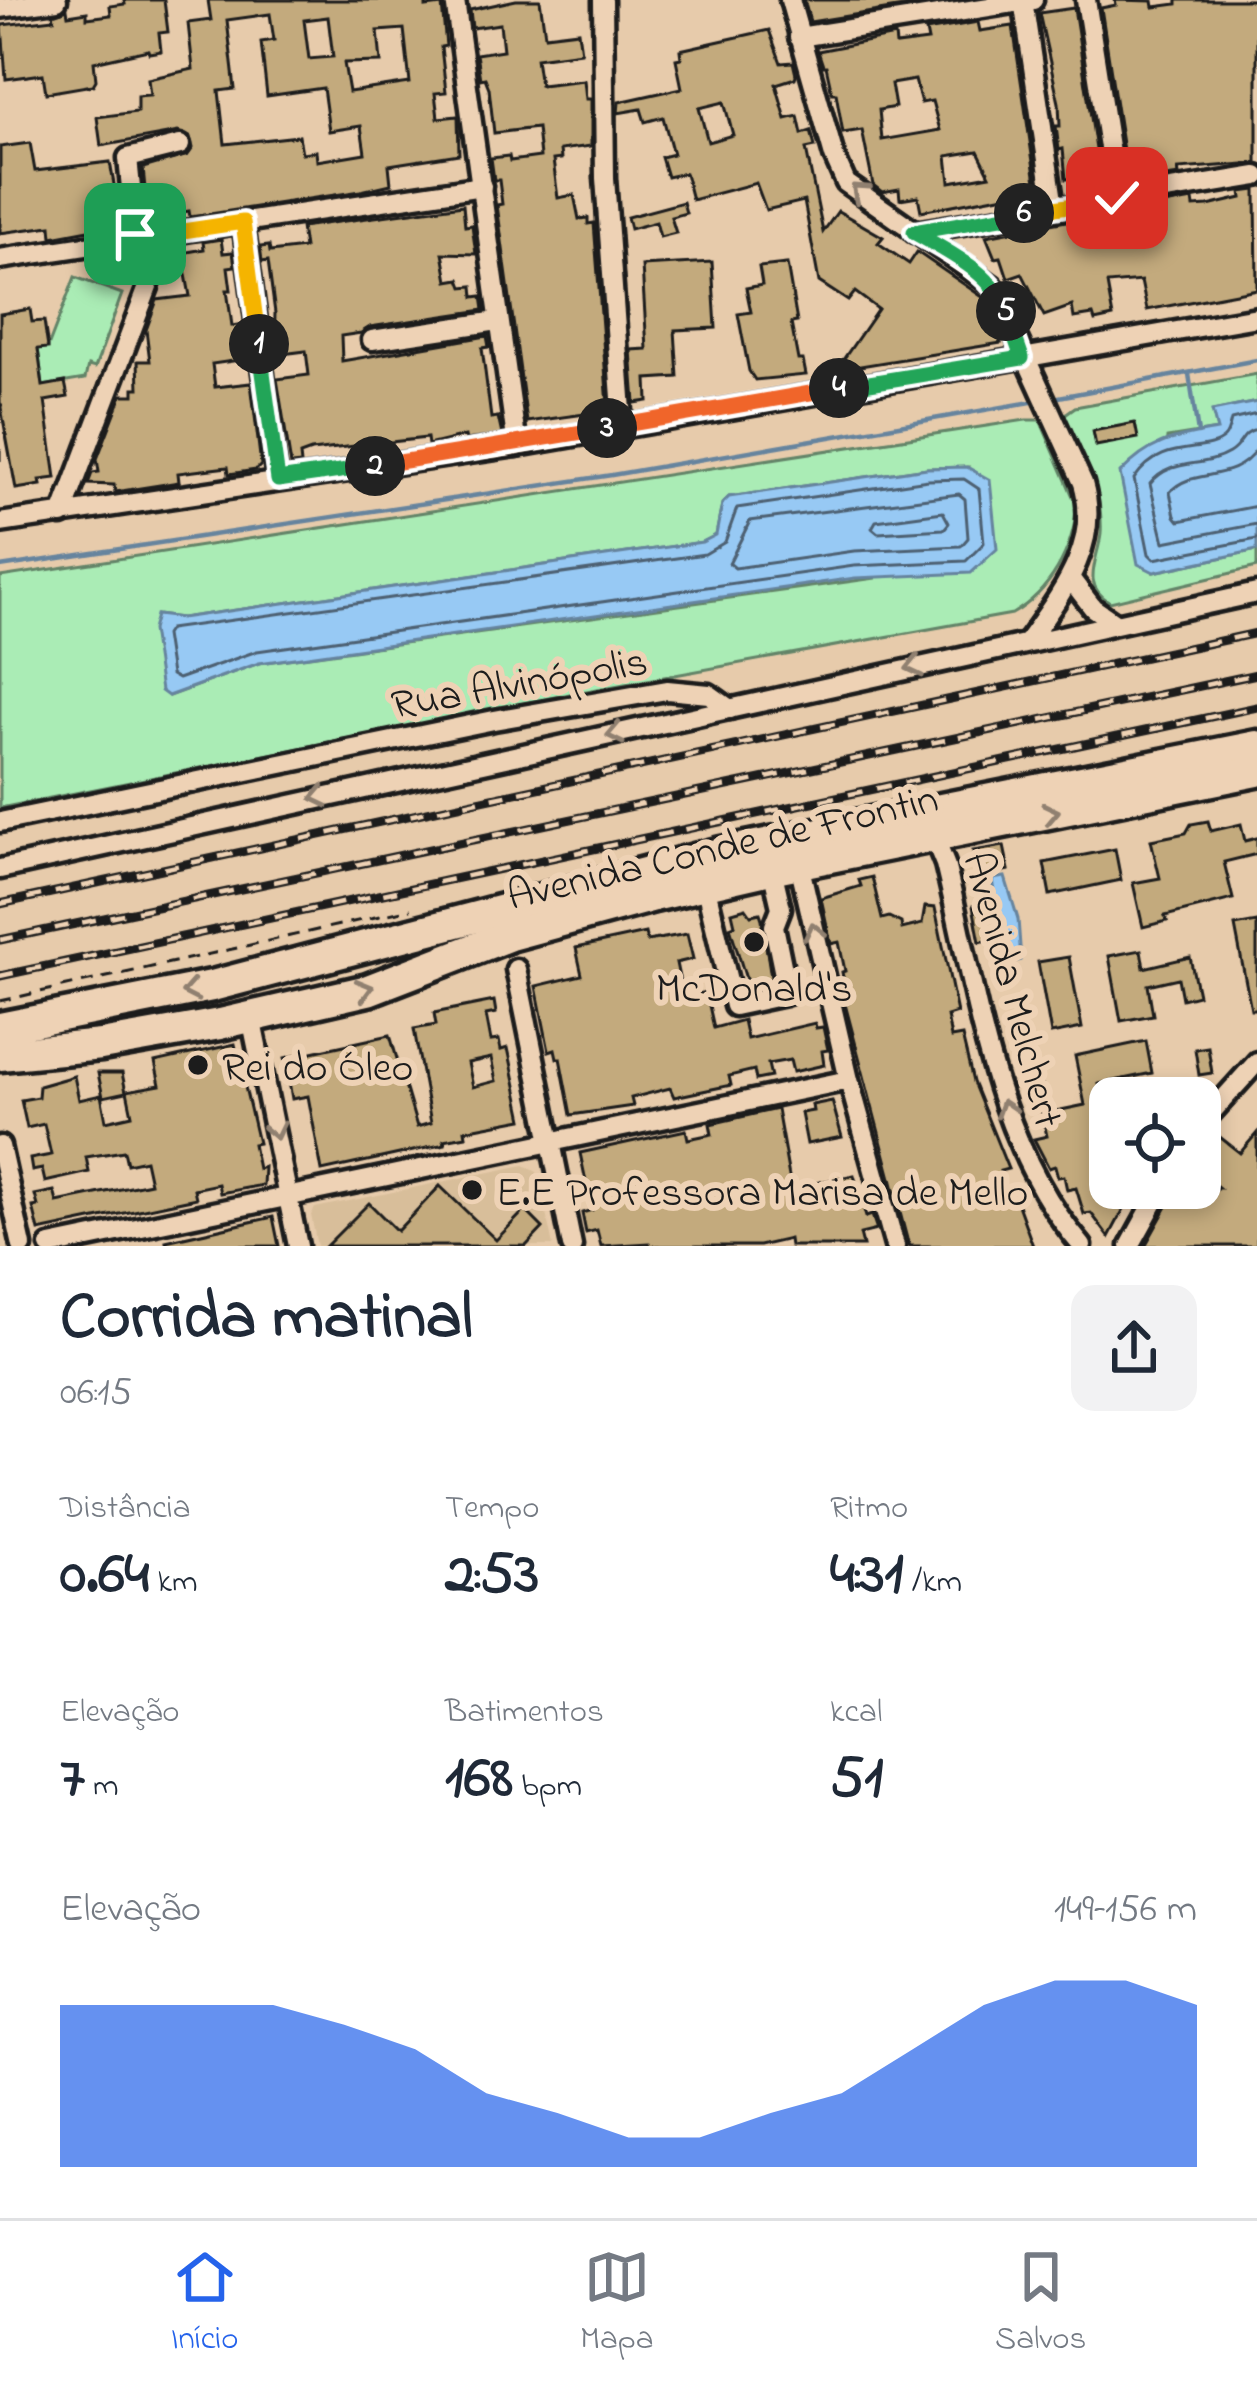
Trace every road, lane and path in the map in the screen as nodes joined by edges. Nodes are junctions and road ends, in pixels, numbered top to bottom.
1 (57, 0) edge
2 (455, 0) edge
3 (603, 0) edge
4 (790, 0) edge
5 (1033, 0) edge
6 (1085, 0) edge
7 (1023, 1) edge
8 (10, 4) edge
9 (799, 37) junction
10 (180, 145) dead end
11 (1257, 176) edge
12 (482, 186) junction
13 (1117, 198) junction
14 (1054, 207) junction
15 (243, 222) junction
16 (914, 232) junction
17 (167, 234) junction
18 (136, 238) junction
19 (0, 259) edge
20 (1257, 317) edge
21 (498, 321) junction
22 (372, 340) dead end
23 (1022, 358) junction
24 (623, 425) junction
25 (517, 446) junction
26 (0, 449) edge
27 (0, 464) edge
28 (278, 480) junction
29 (62, 514) junction
30 (0, 523) edge
31 (1070, 578) junction
32 (1257, 593) edge
33 (1114, 623) junction
34 (1028, 641) junction
35 (730, 710) junction
36 (1257, 746) edge
37 (1257, 771) edge
38 (915, 813) junction
39 (0, 823) edge
40 (936, 837) junction
41 (786, 866) junction
42 (0, 869) edge
43 (705, 884) junction
44 (464, 921) junction
45 (516, 969) dead end
46 (251, 1017) junction
47 (0, 1028) edge
48 (0, 1055) edge
49 (1257, 1062) edge
50 (849, 1080) junction
51 (1221, 1102) edge
52 (550, 1143) junction
53 (0, 1146) edge
54 (289, 1198) junction
55 (1150, 1209) edge
56 (22, 1246) edge
57 (50, 1246) edge
58 (298, 1246) edge
59 (572, 1246) edge
60 (895, 1246) edge
61 (1082, 1246) edge
62 (1130, 1246) edge

1 - 8 street
2 - 12 street
3 - 24 street
4 - 9 street
5 - 7 street
6 - 13 street
7 - 9 street
7 - 14 street
16 -> 9 street
10 - 18 street
11 - 13 street
12 - 15 street
12 - 21 street
13 - 14 street
14 - 16 street
15 - 17 street
15 - 28 street
16 - 23 street
17 - 18 street
17 - 29 street
18 - 19 street
20 - 23 street
21 - 22 street
21 - 25 street
23 - 24 street
23 - 31 street
24 - 25 street
25 - 28 street
26 - 27 path
28 - 29 street
29 - 30 street
31 - 33 street
31 - 34 street
32 - 33 street
33 - 34 street
34 -> 35 street
35 - 39 street, Rua Alvinópolis
35 -> 42 street
36 - 38 highway, Avenida Conde de Frontin
40 -> 37 highway, Avenida Conde de Frontin
38 - 40 street, Avenida Melchert
38 - 44 highway, Avenida Conde de Frontin
40 - 41 highway, Avenida Conde de Frontin
61 -> 40 street, Avenida Melchert
41 - 43 highway, Avenida Conde de Frontin
41 - 43 street
50 -> 41 street
46 -> 43 highway, Avenida Conde de Frontin
44 - 46 highway
44 -> 47 highway, Avenida Conde de Frontin
45 - 52 street
46 - 48 highway, Avenida Conde de Frontin
46 -> 54 street
49 - 51 street
50 - 52 street
50 - 60 street
52 - 54 street
52 - 59 street
53 - 56 street
54 - 57 street
54 - 58 street
55 - 62 street

